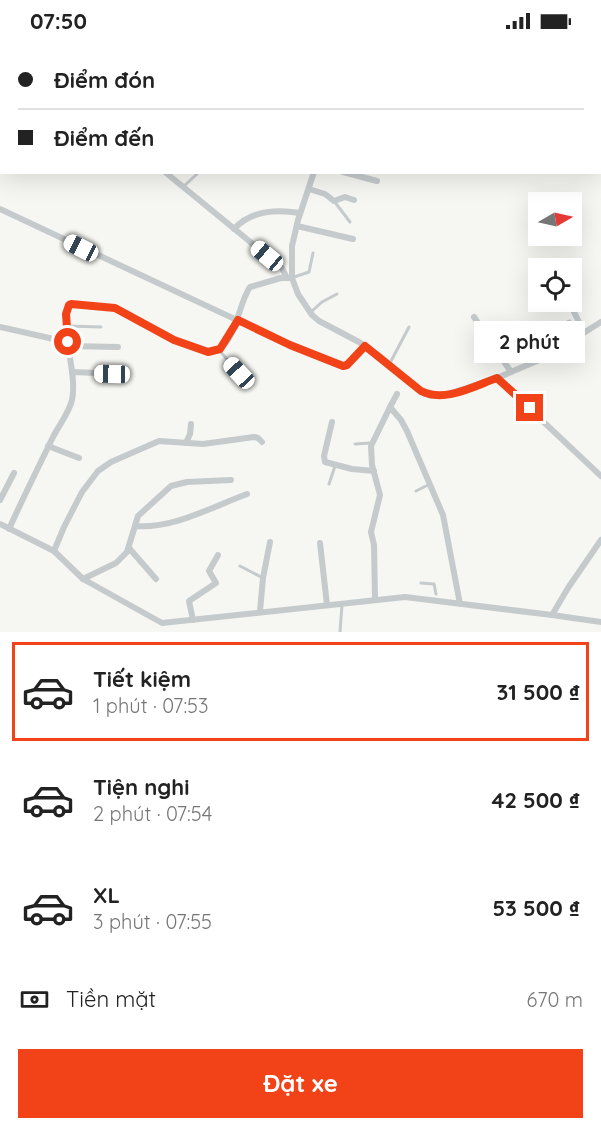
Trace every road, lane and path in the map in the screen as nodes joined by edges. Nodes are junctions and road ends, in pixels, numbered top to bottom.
1 (167, 174) edge
2 (197, 174) dead end
3 (313, 174) edge
4 (351, 174) edge
5 (377, 181) dead end
6 (183, 187) junction
7 (309, 189) junction
8 (354, 200) dead end
9 (334, 201) junction
10 (0, 209) edge
11 (300, 213) junction
12 (350, 222) dead end
13 (297, 226) junction
14 (234, 229) junction
15 (353, 239) dead end
16 (312, 253) dead end
17 (289, 278) junction
18 (337, 294) dead end
19 (310, 312) junction
20 (573, 312) edge
21 (474, 317) dead end
22 (238, 320) junction
23 (601, 322) edge
24 (66, 326) junction
25 (558, 326) dead end
26 (0, 327) edge
27 (101, 327) dead end
28 (409, 327) dead end
29 (537, 333) dead end
30 (582, 333) junction
31 (68, 344) junction
32 (365, 346) junction
33 (118, 347) dead end
34 (219, 350) junction
35 (547, 355) junction
36 (389, 364) junction
37 (72, 372) junction
38 (511, 372) junction
39 (239, 373) dead end
40 (123, 374) dead end
41 (497, 378) junction
42 (397, 393) dead end
43 (390, 407) junction
44 (332, 422) dead end
45 (191, 424) dead end
46 (262, 442) dead end
47 (186, 443) junction
48 (371, 443) junction
49 (355, 444) dead end
50 (48, 446) junction
51 (79, 458) dead end
52 (336, 466) junction
53 (374, 471) junction
54 (14, 472) dead end
55 (601, 476) edge
56 (231, 480) dead end
57 (329, 484) dead end
58 (430, 484) junction
59 (416, 491) dead end
60 (247, 494) dead end
61 (0, 500) edge
62 (0, 524) edge
63 (135, 526) junction
64 (9, 529) junction
65 (601, 540) edge
66 (270, 542) dead end
67 (320, 543) dead end
68 (129, 548) junction
69 (598, 550) edge
70 (54, 551) junction
71 (218, 555) dead end
72 (240, 566) dead end
73 (263, 578) junction
74 (83, 579) junction
75 (156, 579) dead end
76 (421, 583) dead end
77 (437, 597) junction
78 (375, 599) junction
79 (342, 603) junction
80 (460, 604) junction
81 (327, 605) junction
82 (260, 611) junction
83 (552, 615) junction
84 (193, 620) junction
85 (601, 622) edge
86 (340, 632) edge

1 - 6 street
2 - 6 lane
3 - 7 street
4 - 5 street
6 - 14 street
7 - 9 street
7 - 11 street
8 - 9 street
9 - 12 lane
10 - 22 street
11 - 13 street
11 - 14 street
13 - 15 street
13 - 17 street
14 - 17 street
16 - 17 lane
17 - 19 street
17 - 22 street
18 - 19 lane
19 - 32 street
20 - 30 street
21 - 38 street
22 - 32 street
22 - 34 street
23 - 30 street
24 - 27 lane
24 - 31 street
24 - 34 street
25 - 30 lane
26 - 31 street
28 - 36 lane
29 - 35 lane
30 - 35 street
31 - 33 street
31 - 37 street
32 - 36 street
34 - 39 lane
35 - 38 street
36 - 41 street
37 - 40 street
37 - 50 street
38 - 41 street
41 - 55 street
42 - 43 street
43 - 48 street
43 - 58 street
44 - 52 street
45 - 47 street
46 - 47 street
47 - 70 street
48 - 49 lane
48 - 53 street
50 - 51 street
50 - 64 street
52 - 53 street
52 - 57 lane
53 - 78 street
54 - 61 street
56 - 63 street
58 - 59 lane
58 - 80 street
60 - 63 street
62 - 64 street
63 - 68 street
64 - 70 street
65 - 69 street
66 - 73 street
67 - 81 street
68 - 74 street
68 - 75 street
69 - 83 street
70 - 74 street
71 - 84 street
72 - 73 lane
73 - 82 street
74 - 84 street
76 - 77 lane
77 - 78 street
77 - 80 street
78 - 79 street
79 - 81 street
79 - 86 lane
80 - 83 street
81 - 82 street
82 - 84 street
83 - 85 street

